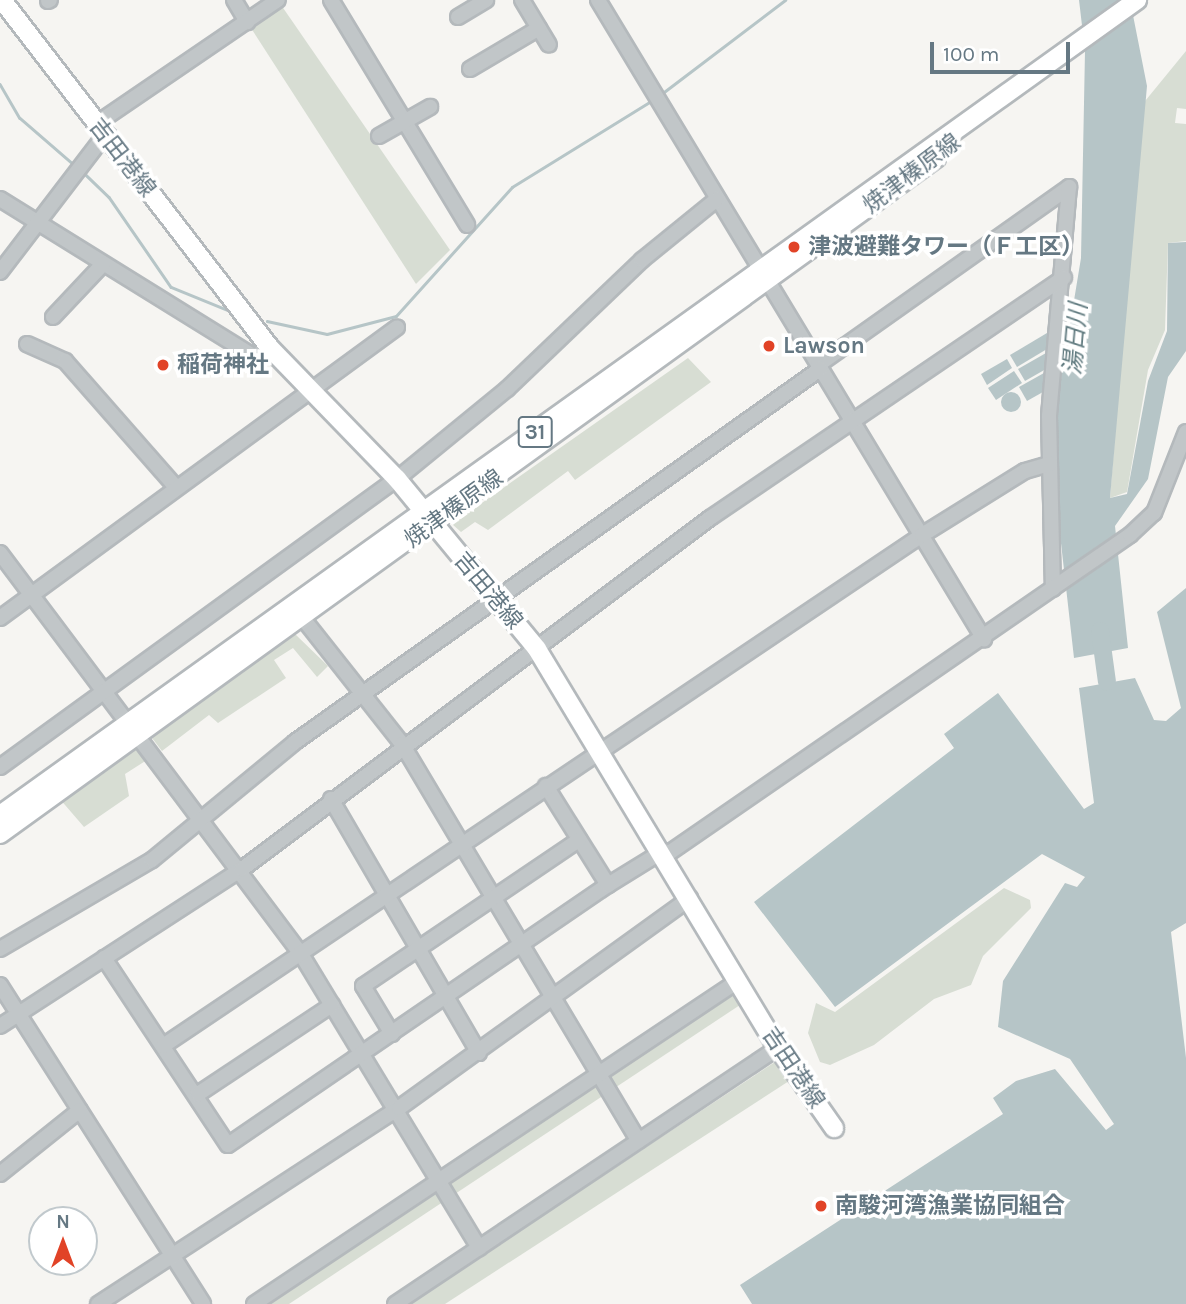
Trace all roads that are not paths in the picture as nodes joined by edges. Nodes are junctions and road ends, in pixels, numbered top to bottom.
1 (2, 0) edge
2 (234, 0) edge
3 (278, 0) edge
4 (331, 0) edge
5 (486, 0) edge
6 (522, 0) edge
7 (598, 0) edge
8 (1138, 0) edge
9 (458, 17) dead end
10 (247, 22) junction
11 (539, 28) junction
12 (549, 46) dead end
13 (470, 69) dead end
14 (430, 107) dead end
15 (405, 121) junction
16 (100, 130) junction
17 (379, 136) dead end
18 (717, 199) junction
19 (3, 207) edge
20 (36, 223) junction
21 (467, 225) dead end
22 (103, 264) junction
23 (0, 271) edge
24 (765, 274) junction
25 (1064, 277) junction
26 (53, 317) dead end
27 (397, 327) dead end
28 (27, 344) dead end
29 (269, 347) junction
30 (819, 367) junction
31 (308, 389) junction
32 (852, 419) junction
33 (1186, 432) edge
34 (1181, 463) edge
35 (1050, 464) junction
36 (397, 478) junction
37 (174, 485) junction
38 (428, 518) junction
39 (922, 535) junction
40 (0, 553) edge
41 (1055, 587) junction
42 (30, 596) junction
43 (496, 598) junction
44 (301, 615) junction
45 (0, 618) edge
46 (984, 639) junction
47 (537, 649) junction
48 (366, 691) junction
49 (106, 692) junction
50 (134, 727) junction
51 (402, 744) junction
52 (599, 750) junction
53 (0, 767) edge
54 (546, 786) junction
55 (331, 799) junction
56 (0, 815) edge
57 (205, 818) junction
58 (0, 834) edge
59 (579, 840) junction
60 (459, 842) junction
61 (665, 853) junction
62 (242, 869) junction
63 (608, 885) junction
64 (387, 892) junction
65 (495, 898) junction
66 (690, 898) junction
67 (521, 941) junction
68 (0, 949) edge
69 (417, 949) junction
70 (301, 954) junction
71 (104, 958) junction
72 (738, 981) junction
73 (0, 985) edge
74 (445, 996) junction
75 (554, 998) junction
76 (332, 1005) junction
77 (17, 1015) junction
78 (0, 1026) edge
79 (393, 1034) junction
80 (163, 1046) junction
81 (778, 1048) junction
82 (479, 1053) junction
83 (365, 1055) junction
84 (602, 1073) junction
85 (198, 1094) junction
86 (399, 1108) junction
87 (80, 1110) junction
88 (834, 1128) dead end
89 (639, 1141) junction
90 (0, 1174) edge
91 (440, 1180) junction
92 (479, 1248) junction
93 (173, 1256) junction
94 (98, 1304) edge
95 (203, 1304) edge
96 (254, 1304) edge
97 (395, 1304) edge

1 - 16 main road, 吉田港線
2 - 10 street
3 - 10 street
4 - 15 street
5 - 9 street
6 - 11 street
7 - 18 street
8 - 24 main road, 焼津榛原線 / 31
10 - 16 street
11 - 12 street
11 - 13 street
14 - 15 street
15 - 17 street
15 - 21 street
16 - 20 street
16 - 29 main road, 吉田港線
18 - 24 street
18 - 36 street
19 - 20 street
20 - 22 street
20 - 23 street
22 - 26 street
22 - 29 street
24 - 30 street
24 - 38 main road, 焼津榛原線 / 31
25 - 30 street
25 - 32 street
25 - 35 street
27 - 31 street
28 - 37 street
29 - 31 main road, 吉田港線
30 - 32 street
30 - 43 street
31 - 36 main road, 吉田港線
31 - 37 street
32 - 39 street
32 - 47 street
33 - 34 street
34 - 41 street
35 - 39 street
35 - 41 street
36 - 38 main road, 吉田港線
36 - 49 street
37 - 42 street
38 - 43 main road, 吉田港線
38 - 44 main road, 焼津榛原線 / 31
38 - 50 main road, 焼津榛原線 / 31
39 - 46 street
39 - 52 street
40 - 42 street
41 - 46 street
42 - 45 street
42 - 49 street
43 - 47 main road, 吉田港線
43 - 48 street
44 - 48 street
44 - 50 main road, 焼津榛原線 / 31
46 - 61 street
47 - 51 street
47 - 52 main road, 吉田港線
48 - 51 street
48 - 57 street
49 - 50 street
49 - 53 street
50 - 56 main road, 焼津榛原線 / 31
50 - 57 street
50 - 58 main road, 焼津榛原線 / 31
51 - 55 street
51 - 60 street
52 - 54 street
52 - 61 main road, 吉田港線
54 - 59 street
54 - 60 street
55 - 62 street
55 - 64 street
57 - 62 street
57 - 68 street
59 - 63 street
59 - 65 street
60 - 64 street
60 - 65 street
61 - 63 street
61 - 66 main road, 吉田港線
62 - 70 street
62 - 71 street
63 - 67 street
64 - 69 street
64 - 70 street
65 - 67 street
65 - 69 street
66 - 72 main road, 吉田港線
66 - 75 street
67 - 74 street
67 - 75 street
69 - 74 street
69 - 79 street
70 - 76 street
70 - 80 street
71 - 77 street
71 - 80 street
72 - 81 main road, 吉田港線
72 - 84 street
73 - 77 street
74 - 79 street
74 - 82 street
75 - 82 street
75 - 84 street
76 - 83 street
76 - 85 street
77 - 78 street
77 - 87 street
79 - 83 street
80 - 85 street
81 - 88 main road, 吉田港線
81 - 89 street
82 - 86 street
83 - 85 street
83 - 86 street
84 - 89 street
84 - 91 street
86 - 91 street
86 - 93 street
87 - 90 street
87 - 93 street
89 - 92 street
91 - 92 street
91 - 96 street
92 - 97 street
93 - 94 street
93 - 95 street

